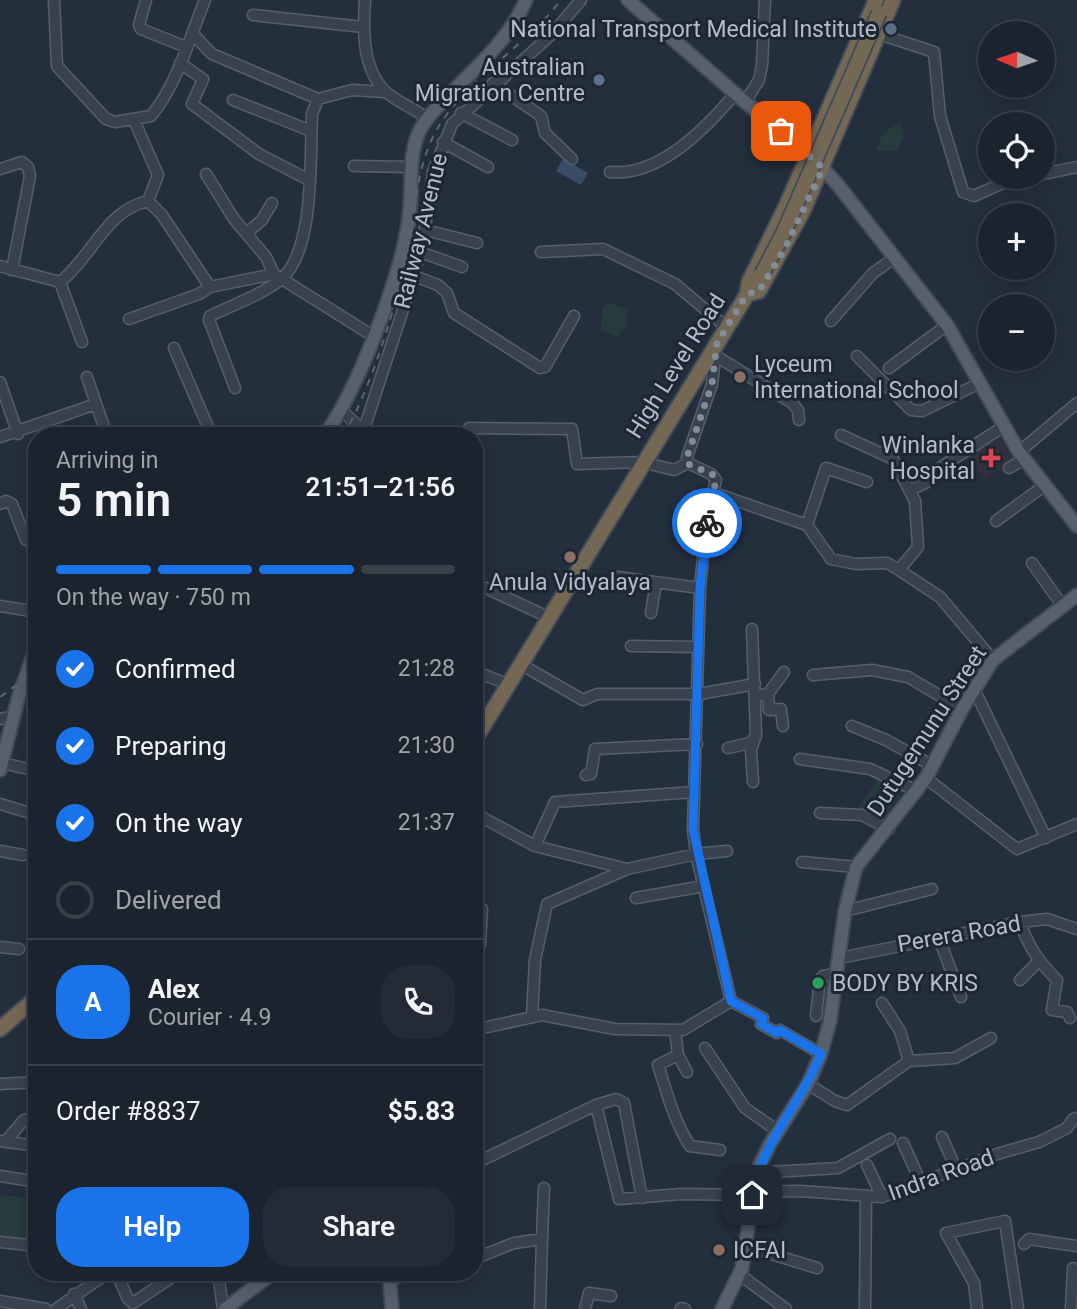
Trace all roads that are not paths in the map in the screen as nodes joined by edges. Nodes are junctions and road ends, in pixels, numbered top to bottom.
1 (54, 0) edge
2 (146, 0) edge
3 (205, 0) edge
4 (365, 0) edge
5 (526, 0) edge
6 (581, 0) edge
7 (628, 0) edge
8 (765, 0) edge
9 (893, 0) edge
10 (880, 4) edge
11 (253, 15) dead end
12 (363, 27) junction
13 (192, 33) junction
14 (879, 34) junction
15 (186, 47) junction
16 (180, 63) junction
17 (493, 83) junction
18 (385, 92) junction
19 (740, 98) junction
20 (317, 99) junction
21 (233, 100) dead end
22 (461, 113) junction
23 (427, 119) junction
24 (134, 120) junction
25 (821, 124) junction
26 (311, 131) junction
27 (838, 131) junction
28 (512, 140) dead end
29 (443, 142) junction
30 (809, 153) junction
31 (572, 159) dead end
32 (354, 166) dead end
33 (412, 167) junction
34 (488, 167) dead end
35 (1077, 167) edge
36 (0, 169) edge
37 (826, 170) junction
38 (610, 172) dead end
39 (1055, 172) edge
40 (206, 174) dead end
41 (309, 180) junction
42 (990, 189) edge
43 (148, 201) junction
44 (272, 203) dead end
45 (787, 204) junction
46 (803, 211) junction
47 (425, 230) junction
48 (247, 233) junction
49 (477, 243) dead end
50 (419, 252) junction
51 (541, 252) dead end
52 (896, 257) junction
53 (0, 267) edge
54 (462, 267) dead end
55 (12, 270) junction
56 (278, 276) junction
57 (414, 276) junction
58 (61, 282) junction
59 (210, 287) junction
60 (747, 294) junction
61 (574, 316) dead end
62 (129, 319) dead end
63 (831, 321) dead end
64 (947, 325) junction
65 (726, 327) junction
66 (373, 336) junction
67 (82, 342) dead end
68 (174, 348) dead end
69 (716, 349) junction
70 (857, 356) dead end
71 (889, 368) dead end
72 (87, 377) dead end
73 (0, 383) edge
74 (980, 383) junction
75 (235, 388) dead end
76 (1077, 403) edge
77 (96, 404) junction
78 (341, 410) junction
79 (799, 420) dead end
80 (1004, 426) junction
81 (34, 427) edge
82 (104, 427) edge
83 (208, 427) edge
84 (330, 427) edge
85 (360, 427) edge
86 (368, 427) edge
87 (483, 428) edge
88 (28, 429) edge
89 (18, 433) junction
90 (841, 435) dead end
91 (0, 437) edge
92 (1021, 456) junction
93 (642, 462) junction
94 (688, 464) junction
95 (1009, 468) dead end
96 (867, 482) dead end
97 (1045, 485) junction
98 (910, 490) junction
99 (714, 493) junction
100 (0, 503) edge
101 (996, 521) dead end
102 (807, 524) junction
103 (1077, 526) edge
104 (28, 539) edge
105 (1032, 563) dead end
106 (899, 570) junction
107 (617, 577) dead end
108 (656, 583) junction
109 (486, 588) dead end
110 (700, 588) junction
111 (1077, 594) edge
112 (1062, 605) junction
113 (0, 606) edge
114 (28, 611) edge
115 (651, 613) dead end
116 (550, 618) junction
117 (752, 629) dead end
118 (631, 646) dead end
119 (698, 646) junction
120 (993, 660) junction
121 (522, 665) junction
122 (28, 670) edge
123 (784, 672) dead end
124 (483, 674) edge
125 (813, 675) dead end
126 (755, 684) junction
127 (510, 685) junction
128 (974, 689) junction
129 (28, 691) edge
130 (699, 694) junction
131 (768, 694) junction
132 (755, 697) junction
133 (18, 699) junction
134 (962, 709) junction
135 (14, 716) junction
136 (0, 719) edge
137 (783, 726) dead end
138 (852, 726) dead end
139 (483, 727) edge
140 (756, 735) junction
141 (696, 744) junction
142 (728, 748) dead end
143 (800, 759) dead end
144 (1, 766) edge
145 (933, 766) junction
146 (28, 770) edge
147 (586, 775) dead end
148 (926, 778) junction
149 (753, 782) dead end
150 (917, 791) junction
151 (694, 792) junction
152 (0, 804) edge
153 (28, 812) edge
154 (820, 813) dead end
155 (483, 818) edge
156 (1077, 824) edge
157 (889, 829) junction
158 (1046, 838) junction
159 (535, 846) junction
160 (0, 851) edge
161 (727, 851) dead end
162 (696, 854) junction
163 (23, 855) dead end
164 (802, 862) dead end
165 (856, 867) junction
166 (626, 869) junction
167 (704, 887) junction
168 (932, 889) dead end
169 (636, 898) dead end
170 (845, 911) junction
171 (1020, 922) junction
172 (1077, 929) edge
173 (938, 936) junction
174 (0, 947) edge
175 (19, 949) dead end
176 (840, 958) junction
177 (1038, 961) junction
178 (836, 974) junction
179 (1020, 980) dead end
180 (28, 996) edge
181 (961, 997) dead end
182 (731, 1001) junction
183 (882, 1003) dead end
184 (28, 1005) edge
185 (532, 1016) junction
186 (1070, 1018) dead end
187 (0, 1019) edge
188 (830, 1021) junction
189 (0, 1028) edge
190 (483, 1028) edge
191 (675, 1030) junction
192 (991, 1038) dead end
193 (705, 1048) dead end
194 (821, 1054) junction
195 (678, 1055) junction
196 (909, 1061) junction
197 (687, 1072) dead end
198 (28, 1082) edge
199 (0, 1084) edge
200 (808, 1084) junction
201 (596, 1105) junction
202 (1077, 1118) edge
203 (28, 1119) edge
204 (778, 1131) junction
205 (942, 1137) dead end
206 (890, 1139) dead end
207 (2, 1142) edge
208 (903, 1143) dead end
209 (28, 1145) edge
210 (720, 1150) dead end
211 (483, 1160) edge
212 (867, 1165) dead end
213 (956, 1169) junction
214 (756, 1173) junction
215 (0, 1176) edge
216 (28, 1181) edge
217 (921, 1183) junction
218 (544, 1188) dead end
219 (752, 1194) junction
220 (866, 1197) junction
221 (882, 1197) junction
222 (642, 1198) junction
223 (542, 1239) junction
224 (0, 1242) edge
225 (1024, 1244) dead end
226 (28, 1245) edge
227 (745, 1246) junction
228 (1077, 1246) edge
229 (483, 1255) edge
230 (817, 1268) dead end
231 (1073, 1268) dead end
232 (739, 1274) junction
233 (95, 1281) edge
234 (121, 1281) edge
235 (166, 1281) edge
236 (219, 1281) edge
237 (262, 1281) edge
238 (389, 1281) edge
239 (74, 1294) junction
240 (611, 1296) dead end
241 (0, 1301) edge
242 (29, 1307) edge
243 (46, 1309) edge
244 (55, 1309) edge
245 (81, 1309) edge
246 (224, 1309) edge
247 (392, 1309) edge
248 (540, 1309) edge
249 (585, 1309) edge
250 (722, 1309) edge
251 (786, 1309) edge
252 (865, 1309) edge
253 (977, 1309) edge
254 (1018, 1309) edge
255 (1071, 1309) edge

1 - 24 street
2 - 15 street
3 - 13 street
4 - 12 street
5 - 23 main road
6 - 17 street, Railway Avenue
7 - 19 main road
8 - 19 street
9 - 14 highway
10 - 25 highway
10 - 60 highway, High Level Road, bridge
11 - 12 street
12 - 18 street
13 - 15 street
13 - 20 street
14 - 27 highway
14 - 42 street
15 - 16 street
16 - 24 street
16 - 41 street
17 - 22 street, Railway Avenue
17 - 31 street
18 - 20 street
18 - 23 street
19 - 30 main road
19 - 38 street
20 - 26 street
21 - 26 street
22 - 28 street
22 - 29 street, Railway Avenue
23 - 33 main road
24 - 43 street
25 - 27 highway
25 - 30 highway
26 - 41 street
27 - 37 highway
29 - 34 street
29 - 47 street, Railway Avenue
30 - 37 main road
30 - 45 highway
32 - 33 street
33 - 66 main road
35 - 39 street
36 - 55 street
37 - 46 highway
37 - 52 main road
40 - 48 street
41 - 56 street
43 - 58 street
43 - 59 street
44 - 48 street
45 - 46 highway
45 - 60 highway
46 - 60 highway
47 - 49 street
47 - 50 street, Railway Avenue
48 - 56 street
50 - 54 street
50 - 57 street, Railway Avenue
51 - 65 street
52 - 63 street
52 - 64 main road
53 - 55 street
55 - 58 street
56 - 59 street
56 - 66 street
56 - 75 street
57 - 61 street
57 - 86 street, Railway Avenue
58 - 67 street
59 - 62 street
60 - 65 highway, High Level Road
64 - 71 street
64 - 74 main road
65 - 69 highway, High Level Road
66 - 78 main road
68 - 83 street
69 - 79 street
69 - 93 highway, High Level Road
69 - 94 street
70 - 74 street
72 - 77 street
73 - 89 street
74 - 80 main road
76 - 92 street
77 - 81 street
77 - 82 street
78 - 84 main road
78 - 85 street, Railway Avenue
80 - 92 main road
80 - 98 street
87 - 93 street
88 - 89 street
89 - 91 street
90 - 98 street
92 - 95 street
92 - 97 main road
93 - 94 street
93 - 116 highway, High Level Road
94 - 99 street
96 - 102 street
97 - 101 street
97 - 103 main road
98 - 106 street
99 - 102 street
99 - 110 street
100 - 104 street
102 - 106 street
105 - 112 street
106 - 120 street
107 - 108 street
108 - 110 street
108 - 115 street
109 - 116 street
110 - 119 street
111 - 112 main road, Dutugemunu Street
112 - 120 main road, Dutugemunu Street
113 - 114 street
116 - 121 highway, High Level Road
117 - 126 street
118 - 119 street
119 - 130 street
120 - 128 main road, Dutugemunu Street
121 - 127 highway, High Level Road
121 - 130 street
122 - 133 main road
123 - 131 street
124 - 127 street
125 - 134 street
126 - 130 street
126 - 132 street
127 - 139 highway, High Level Road
128 - 134 main road, Dutugemunu Street
128 - 158 street
129 - 133 street
130 - 141 street
131 - 132 street
131 - 137 street
132 - 140 street
133 - 135 main road
134 - 145 main road, Dutugemunu Street
135 - 136 street
135 - 144 main road
138 - 145 street
140 - 142 street
140 - 149 street
141 - 147 street
141 - 151 street
143 - 150 street
144 - 146 street
145 - 148 main road, Dutugemunu Street
148 - 150 main road, Dutugemunu Street
148 - 158 street
150 - 157 main road, Dutugemunu Street
151 - 159 street
151 - 162 street
152 - 153 street
154 - 157 street
155 - 159 street
156 - 158 street
157 - 165 main road, Dutugemunu Street
159 - 166 street
160 - 163 street
161 - 162 street
162 - 166 street
162 - 167 street
164 - 165 street
165 - 170 main road, Dutugemunu Street
166 - 185 street
167 - 169 street
167 - 182 street
168 - 170 street
170 - 176 main road, Dutugemunu Street
171 - 172 street, Perera Road
171 - 173 street, Perera Road
171 - 177 street
173 - 176 street, Perera Road
173 - 181 street
174 - 175 street
176 - 178 main road, Dutugemunu Street
177 - 179 street
177 - 186 street
178 - 188 main road, Dutugemunu Street
178 - 188 street
180 - 187 highway
182 - 191 street
182 - 194 street
183 - 196 street
184 - 189 highway
185 - 190 street
185 - 191 street
188 - 194 main road, Dutugemunu Street
191 - 195 street
192 - 196 street
193 - 204 street
194 - 200 main road, Dutugemunu Street
195 - 197 street
195 - 210 street
196 - 200 street
198 - 199 street
200 - 204 main road, Dutugemunu Street
201 - 211 street
201 - 222 street
201 - 222 street
202 - 213 street, Indra Road
203 - 207 street
204 - 214 main road, Dutugemunu Street
205 - 213 street
206 - 214 street
207 - 209 street
208 - 217 street
212 - 221 street
213 - 217 street, Indra Road
214 - 219 main road, Dutugemunu Street
215 - 216 street
217 - 221 street, Indra Road
218 - 223 street
219 - 220 street, Indra Road
219 - 222 street, Indra Road
219 - 227 main road, Dutugemunu Street
220 - 221 street, Indra Road
220 - 252 street
223 - 229 street
223 - 248 street
224 - 226 street
225 - 228 street
227 - 230 street
227 - 232 main road, Dutugemunu Street
231 - 255 street
232 - 250 main road, Dutugemunu Street
232 - 251 street
233 - 239 street
234 - 235 street
236 - 246 street
237 - 246 main road
238 - 247 main road
239 - 244 street
239 - 245 street
240 - 249 street
241 - 242 street
242 - 243 street
253 - 254 street

